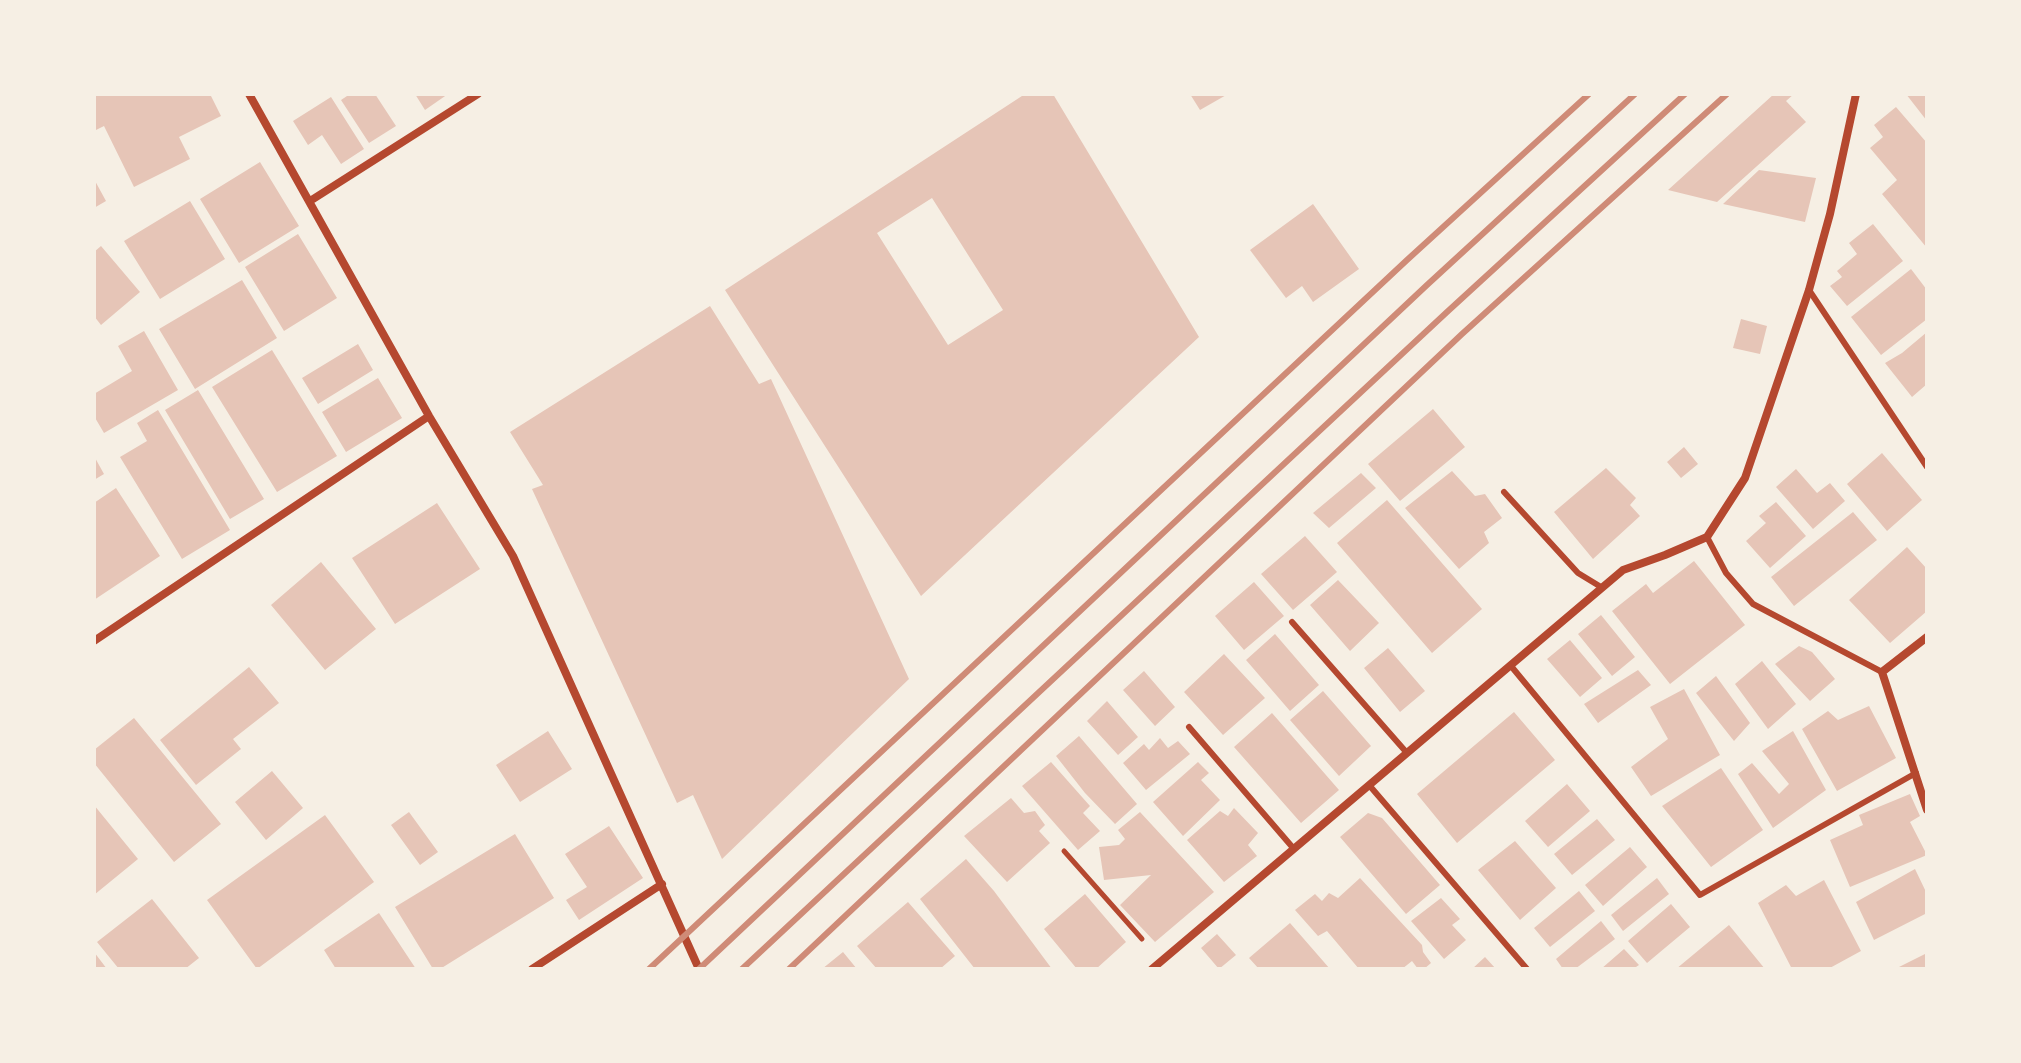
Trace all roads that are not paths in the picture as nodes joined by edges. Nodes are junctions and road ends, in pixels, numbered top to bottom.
1 (249, 94) edge
2 (478, 94) edge
3 (1856, 94) edge
4 (310, 201) junction
5 (1809, 290) junction
6 (429, 416) junction
7 (1927, 467) edge
8 (1504, 492) dead end
9 (1707, 537) junction
10 (1601, 587) junction
11 (1292, 622) dead end
12 (1927, 637) edge
13 (94, 641) edge
14 (1511, 666) junction
15 (1882, 672) junction
16 (1189, 727) dead end
17 (1407, 753) junction
18 (1916, 773) junction
19 (1369, 785) junction
20 (1927, 810) edge
21 (1294, 849) junction
22 (662, 884) junction
23 (532, 969) edge
24 (699, 969) edge
25 (1152, 969) edge
26 (1527, 969) edge

1 - 4 street
2 - 4 street
3 - 5 street
4 - 6 street
5 - 7 lane
5 - 9 street
6 - 13 street
6 - 22 street
8 - 10 lane
9 - 10 street
9 - 15 lane
10 - 14 street
11 - 17 lane
12 - 15 street
14 - 17 street
14 - 18 lane
15 - 18 street
16 - 21 lane
17 - 19 street
18 - 20 street
19 - 21 street
19 - 26 lane
21 - 25 street
22 - 23 street
22 - 24 street

